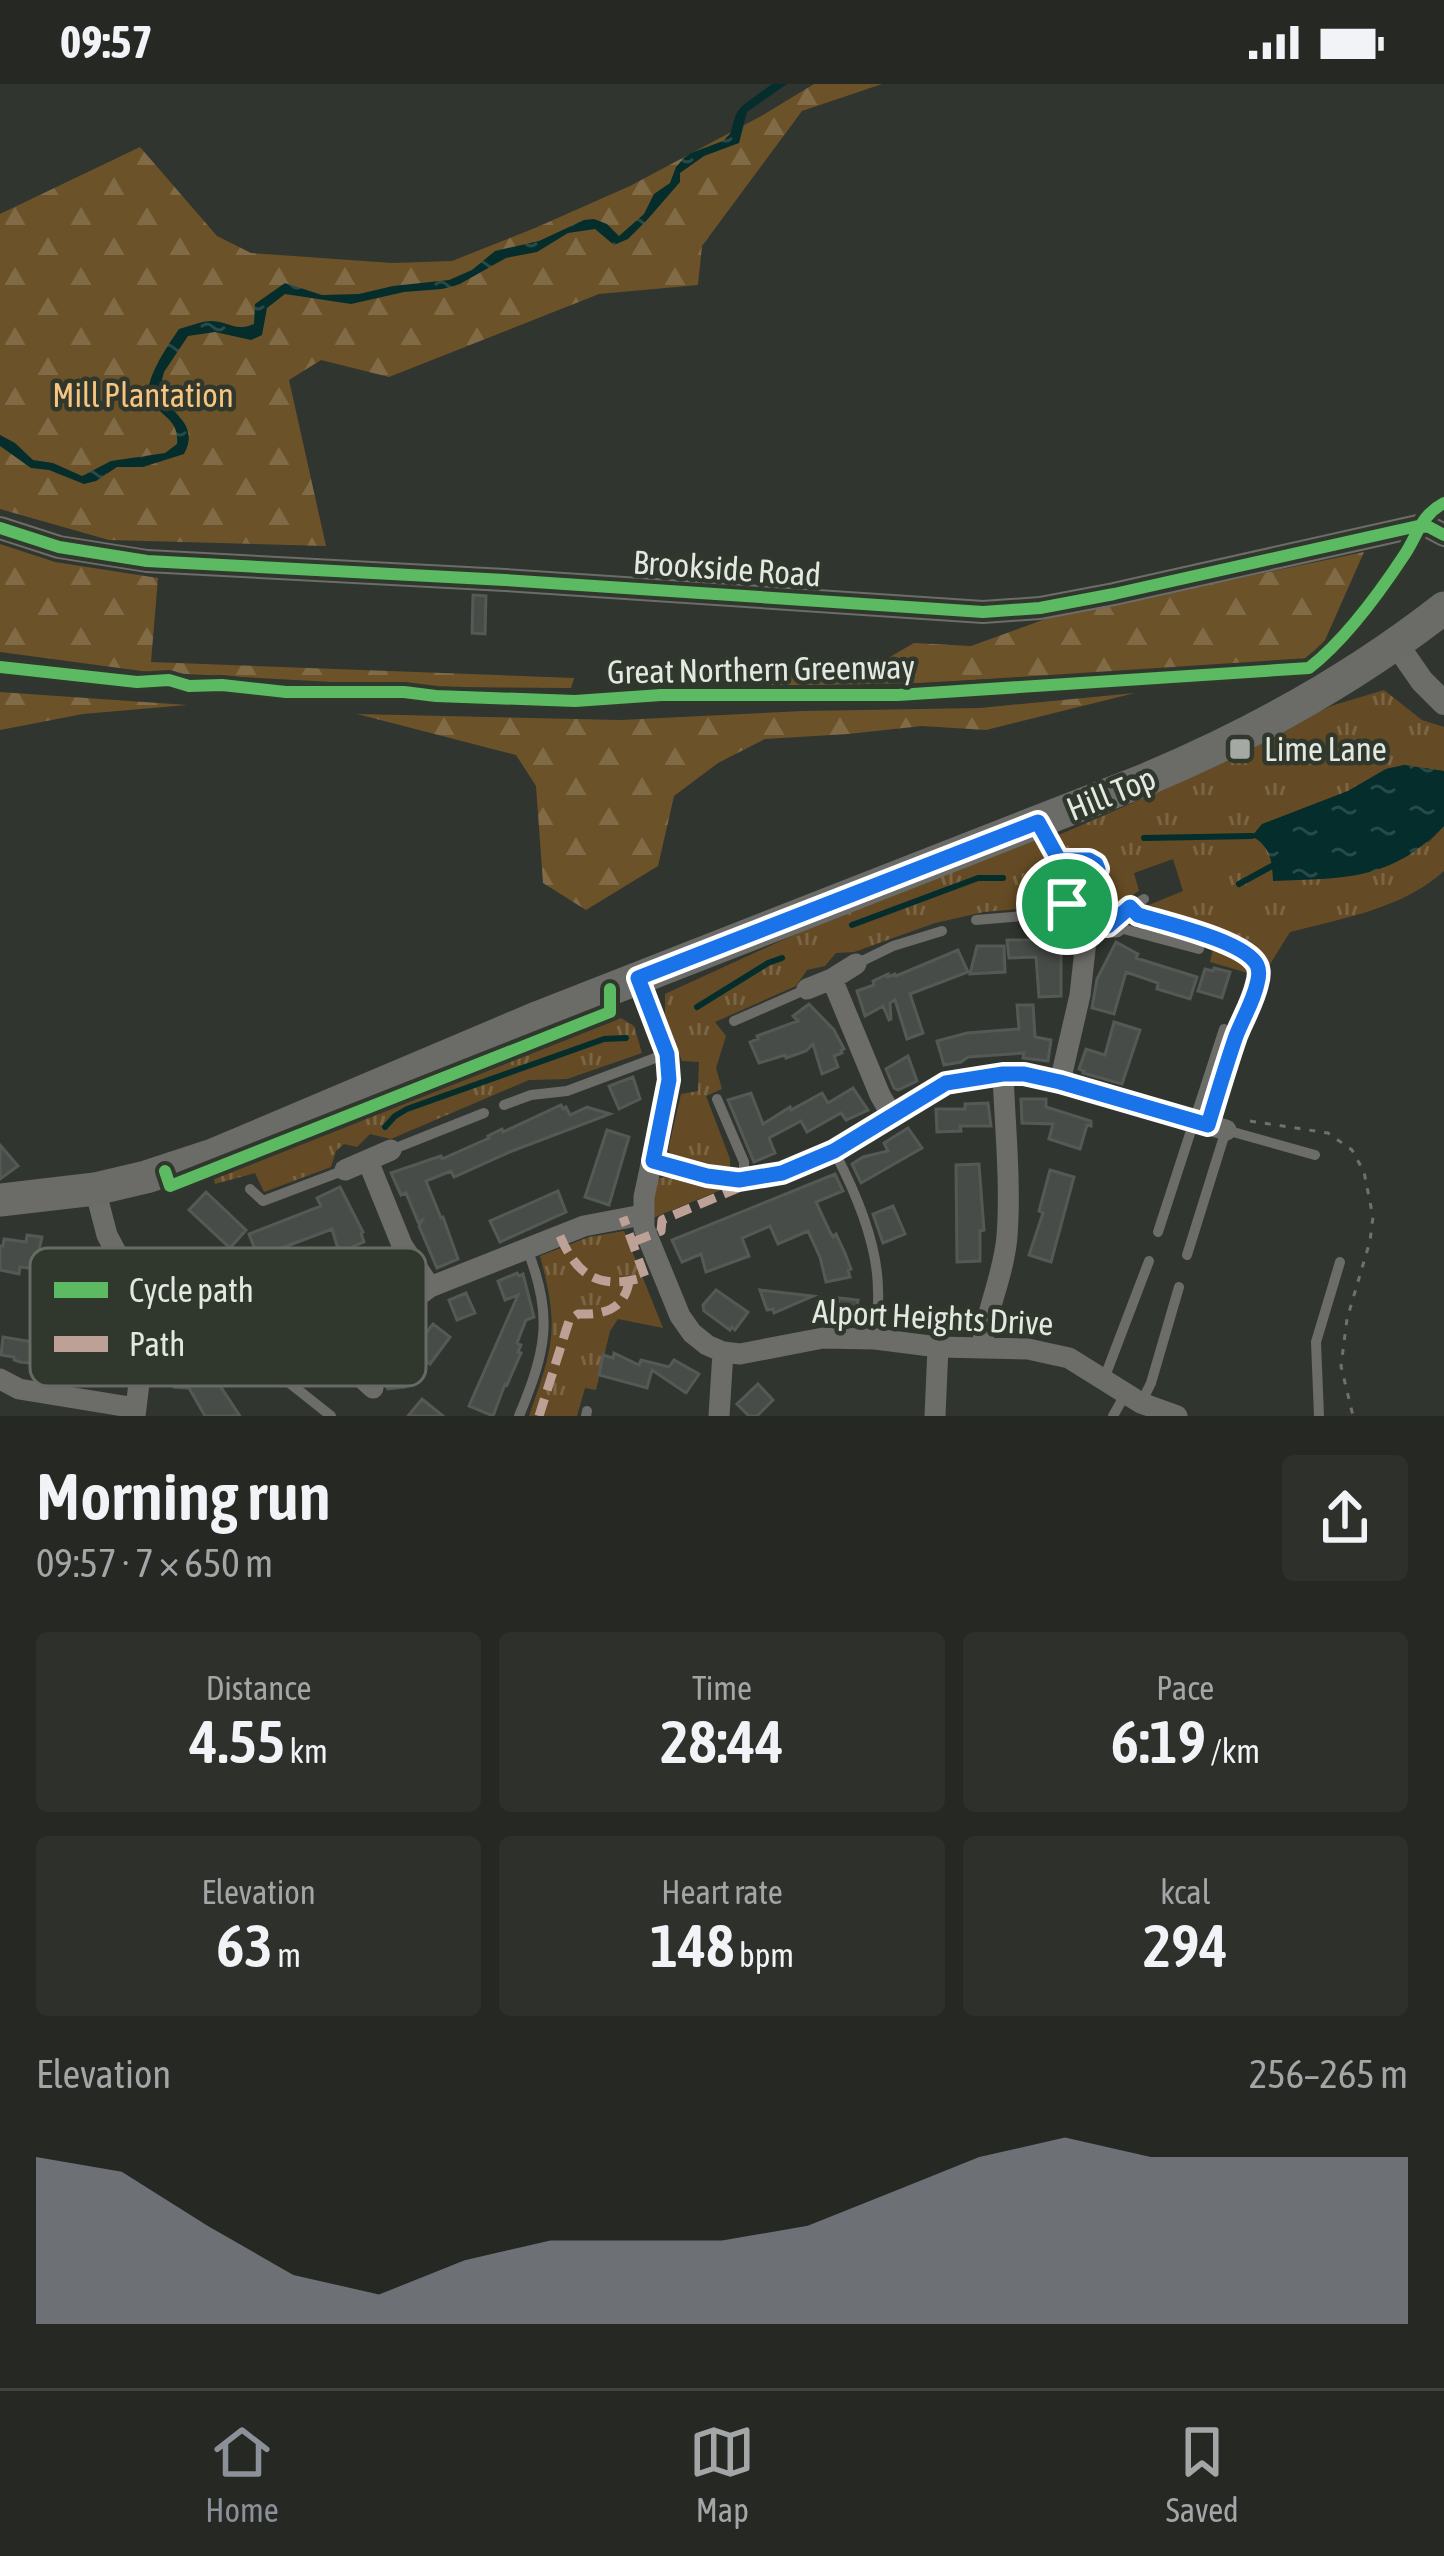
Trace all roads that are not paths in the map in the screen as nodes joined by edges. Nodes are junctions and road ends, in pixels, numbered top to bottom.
1 (0, 528) edge
2 (1444, 535) edge
3 (1444, 608) edge
4 (1397, 645) junction
5 (1444, 703) edge
6 (1144, 899) dead end
7 (976, 920) dead end
8 (1063, 920) joint
9 (1104, 926) junction
10 (941, 931) dead end
11 (1198, 949) dead end
12 (856, 964) joint
13 (638, 978) junction
14 (832, 980) junction
15 (807, 988) joint
16 (734, 1021) dead end
17 (1224, 1029) dead end
18 (667, 1054) junction
19 (1003, 1074) junction
20 (1060, 1082) junction
21 (718, 1099) dead end
22 (504, 1105) dead end
23 (484, 1113) dead end
24 (891, 1114) junction
25 (1193, 1120) junction
26 (1226, 1130) junction
27 (391, 1150) joint
28 (834, 1151) junction
29 (1315, 1155) dead end
30 (653, 1161) junction
31 (368, 1162) junction
32 (345, 1170) joint
33 (745, 1179) junction
34 (95, 1189) junction
35 (250, 1190) dead end
36 (0, 1200) edge
37 (642, 1215) junction
38 (1158, 1232) dead end
39 (114, 1248) edge
40 (404, 1248) edge
41 (527, 1249) junction
42 (1187, 1255) dead end
43 (1148, 1261) dead end
44 (1340, 1262) dead end
45 (426, 1279) edge
46 (430, 1287) junction
47 (1179, 1287) dead end
48 (426, 1290) edge
49 (875, 1340) junction
50 (938, 1346) junction
51 (982, 1348) junction
52 (723, 1352) junction
53 (0, 1378) edge
54 (1104, 1379) junction
55 (51, 1386) edge
56 (293, 1386) edge
57 (50, 1394) junction
58 (1133, 1398) junction
59 (135, 1412) edge
60 (331, 1416) edge
61 (519, 1416) edge
62 (719, 1416) edge
63 (935, 1416) edge
64 (1113, 1416) edge
65 (1177, 1416) edge
66 (1319, 1416) edge

1 - 2 street, Brookside Road
3 - 4 main road, Hill Top
4 - 5 street
4 - 13 main road, Hill Top
6 - 9 lane
7 - 8 lane
8 - 9 street
9 - 11 lane
9 - 20 street
10 - 12 lane
12 - 14 street
13 - 18 street
13 - 34 main road, Hill Top
14 - 15 street
14 - 24 street
15 - 16 lane
17 - 25 lane
18 - 22 lane
18 - 30 street
19 - 20 street
19 - 24 street
19 - 51 street
20 - 25 street
21 - 33 lane
23 - 27 lane
24 - 28 street
25 - 26 street
25 - 38 lane
26 - 29 lane
26 - 42 lane
27 - 31 street
28 - 33 street
28 - 49 lane
30 - 33 street
30 - 37 street
31 - 32 street
31 - 40 street
32 - 35 lane
34 - 36 main road, Hill Top
34 - 39 street
37 - 41 street
37 - 52 street
41 - 46 street
41 - 61 lane
43 - 54 lane
44 - 66 lane
45 - 46 street
46 - 48 street
47 - 58 lane
49 - 50 street, Alport Heights Drive
49 - 52 street, Alport Heights Drive
50 - 51 street, Alport Heights Drive
50 - 63 street
51 - 54 street, Alport Heights Drive
52 - 62 street
53 - 57 street
54 - 58 street, Alport Heights Drive
55 - 57 lane
56 - 60 lane
57 - 59 street
58 - 64 lane
58 - 65 street, Alport Heights Drive

